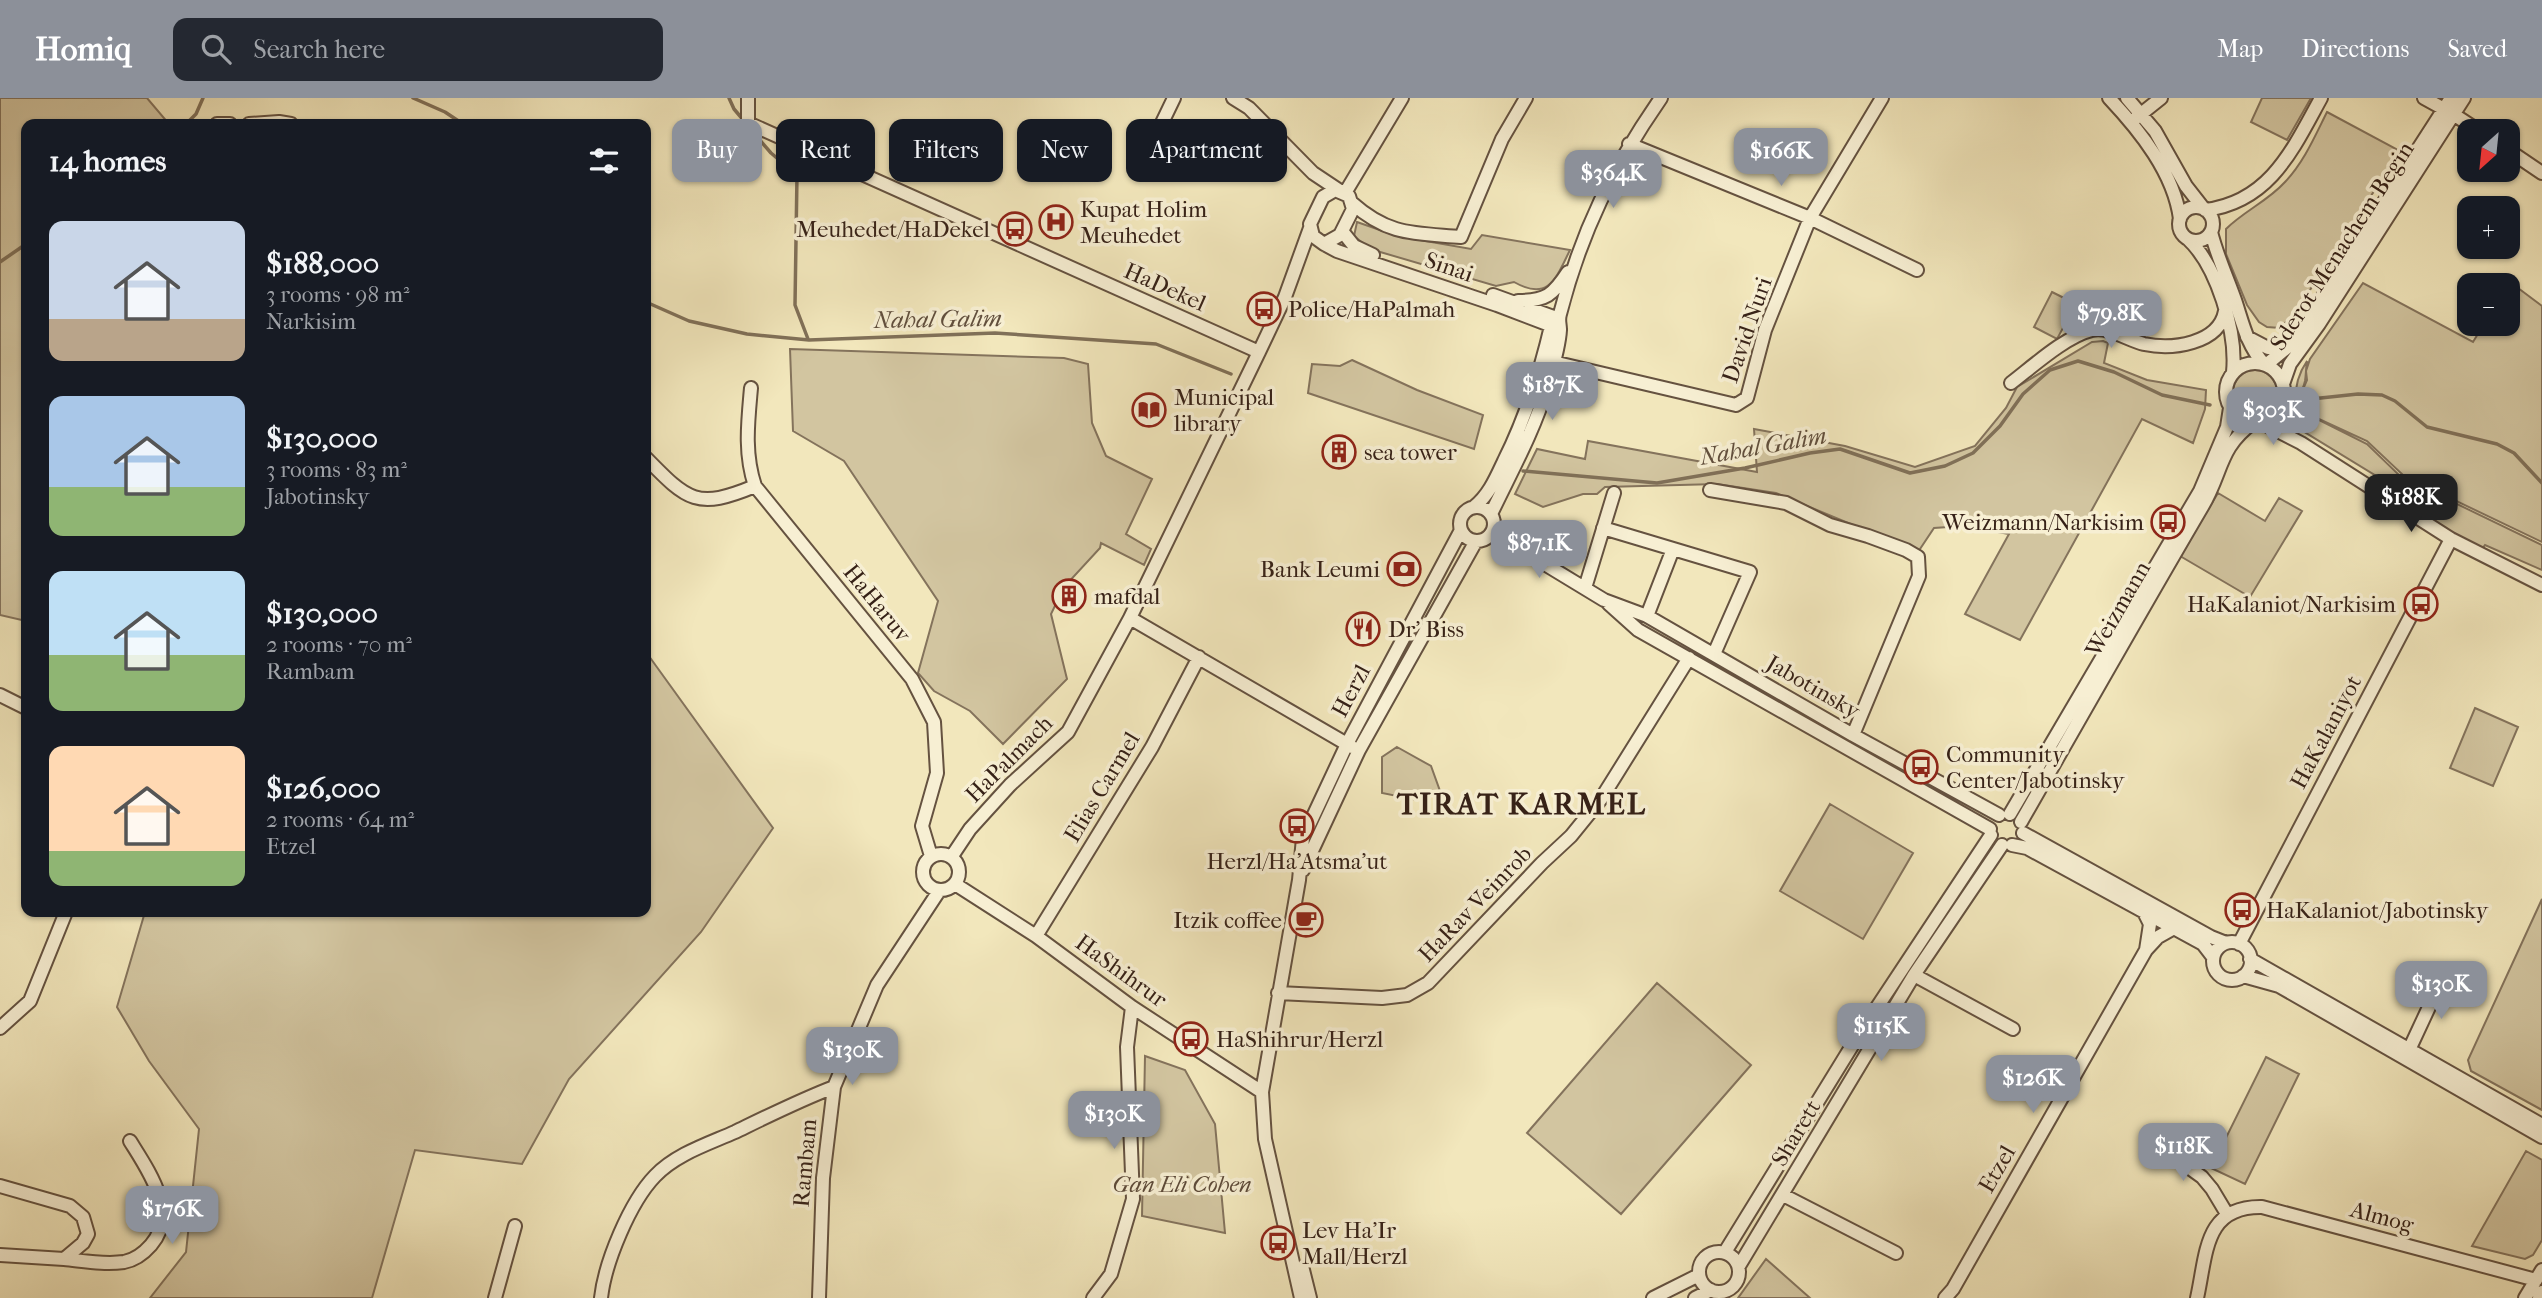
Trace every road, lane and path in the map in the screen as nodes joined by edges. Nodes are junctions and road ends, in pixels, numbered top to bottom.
1 (748, 98) edge
2 (1174, 98) edge
3 (1233, 98) edge
4 (1402, 98) edge
5 (1526, 98) edge
6 (1661, 98) edge
7 (1882, 98) edge
8 (2109, 98) edge
9 (2127, 98) edge
10 (2161, 98) edge
11 (2321, 98) edge
12 (2424, 98) edge
13 (2464, 98) edge
14 (1252, 103) edge
15 (2450, 107) edge
16 (2141, 114) junction
17 (1164, 119) edge
18 (2464, 119) edge
19 (2129, 122) junction
20 (1629, 144) junction
21 (2520, 158) edge
22 (1312, 173) junction
23 (2542, 173) edge
24 (1346, 195) junction
25 (1323, 197) junction
26 (2235, 204) junction
27 (2205, 210) junction
28 (1810, 218) junction
29 (2180, 219) junction
30 (1310, 229) junction
31 (2212, 230) junction
32 (1342, 231) junction
33 (2188, 239) junction
34 (1322, 243) junction
35 (1574, 263) junction
36 (1917, 270) dead end
37 (1294, 274) junction
38 (1513, 302) junction
39 (2225, 311) junction
40 (1557, 324) junction
41 (2246, 336) junction
42 (2209, 337) junction
43 (2232, 344) junction
44 (2289, 346) junction
45 (1259, 352) junction
46 (1553, 362) junction
47 (2265, 365) junction
48 (2234, 372) junction
49 (2011, 383) dead end
50 (2283, 384) junction
51 (751, 388) dead end
52 (2230, 408) junction
53 (2279, 409) junction
54 (2256, 421) junction
55 (2301, 443) junction
56 (651, 463) edge
57 (755, 486) junction
58 (1710, 490) dead end
59 (1614, 493) dead end
60 (1474, 507) junction
61 (1491, 514) junction
62 (1603, 528) junction
63 (1461, 530) junction
64 (1492, 532) junction
65 (2451, 539) junction
66 (1476, 541) junction
67 (1673, 549) junction
68 (2542, 585) edge
69 (1584, 588) junction
70 (1604, 600) junction
71 (1647, 616) junction
72 (1130, 618) junction
73 (1714, 654) junction
74 (1199, 657) junction
75 (1689, 658) junction
76 (0, 695) edge
77 (21, 706) edge
78 (1853, 735) junction
79 (1353, 747) junction
80 (2004, 814) junction
81 (2022, 827) junction
82 (1991, 832) junction
83 (2007, 845) junction
84 (931, 856) junction
85 (952, 856) junction
86 (955, 884) junction
87 (939, 891) junction
88 (2144, 912) junction
89 (64, 917) edge
90 (2174, 928) junction
91 (1036, 936) junction
92 (2232, 944) junction
93 (2146, 950) junction
94 (2213, 957) junction
95 (2250, 959) junction
96 (1913, 975) junction
97 (2243, 976) junction
98 (2443, 977) dead end
99 (1278, 993) junction
100 (1132, 1007) junction
101 (0, 1028) edge
102 (2013, 1029) dead end
103 (2409, 1051) junction
104 (834, 1087) junction
105 (1262, 1092) junction
106 (2542, 1125) edge
107 (2542, 1137) edge
108 (130, 1141) dead end
109 (2152, 1141) dead end
110 (0, 1186) edge
111 (1783, 1195) junction
112 (2223, 1217) junction
113 (515, 1226) dead end
114 (1725, 1252) junction
115 (1896, 1253) dead end
116 (0, 1255) edge
117 (64, 1259) junction
118 (1739, 1266) junction
119 (1699, 1275) junction
120 (2540, 1281) edge
121 (1711, 1290) junction
122 (495, 1298) edge
123 (601, 1298) edge
124 (818, 1298) edge
125 (1093, 1298) edge
126 (1301, 1298) edge
127 (1310, 1298) edge
128 (1653, 1298) edge
129 (1695, 1298) edge
130 (1945, 1298) edge
131 (2197, 1298) edge
132 (2525, 1298) edge
133 (2539, 1298) edge

1 - 45 street, HaDekel
2 - 17 street
3 - 14 street
4 - 24 street
5 - 24 street
6 - 20 street
7 - 28 street, David Nuri
8 - 19 street
9 - 16 street
10 - 16 street
11 - 26 street
12 - 15 street
13 - 15 street, Sderot Menachem Begin
14 - 22 street
15 - 18 street
15 - 44 street, Sderot Menachem Begin
15 - 50 street, Sderot Menachem Begin
16 - 19 street
16 - 27 street
19 - 29 street
20 - 28 street
20 - 35 street
21 - 23 street
22 - 24 street
22 - 25 street
24 - 25 street
24 - 32 street
25 - 30 street
26 - 27 street
26 - 31 street
27 - 29 street
27 - 31 street
28 - 36 street
28 - 46 street, David Nuri
29 - 33 street
30 - 34 street
30 - 37 street, HaPalmach
31 - 33 street
31 - 41 street
32 - 34 street
32 - 38 street, Sinai
33 - 39 street
34 - 37 street, HaPalmach
34 - 40 street, Sinai
35 - 38 street
35 - 40 street
37 - 45 street, HaPalmach
38 - 40 street, Sinai
39 - 42 street
39 - 43 street
40 - 46 street
40 - 60 street
41 - 44 street
41 - 47 street
42 - 43 street
42 - 49 street
43 - 48 street
44 - 47 street, Sderot Menachem Begin
45 - 72 street, HaPalmach
46 - 61 street
47 - 48 street
47 - 50 street
48 - 52 street
50 - 53 street
51 - 57 street, HaHaruv
52 - 54 street
52 - 80 street, Weizmann
53 - 54 street
53 - 55 street
54 - 55 street
54 - 81 street, Weizmann
55 - 65 street
56 - 57 street
57 - 84 street, HaHaruv
58 - 78 street
59 - 62 street
60 - 61 street
60 - 63 street
61 - 64 street
62 - 67 street
62 - 69 street
63 - 66 street
63 - 79 street, Herzl
64 - 66 street
64 - 69 street, Jabotinsky
65 - 68 street
65 - 92 street, HaKalaniyot
66 - 79 street, Herzl
67 - 71 street
67 - 73 street
69 - 70 street, Jabotinsky
70 - 71 street, Jabotinsky
70 - 75 street, Jabotinsky
71 - 73 street, Jabotinsky
72 - 74 street
72 - 85 street, HaPalmach
73 - 78 street, Jabotinsky
74 - 79 street
74 - 91 street, Elias Carmel
75 - 82 street, Jabotinsky
75 - 99 street, HaRav Veinrob
76 - 77 street
78 - 80 street, Jabotinsky
79 - 99 street, Herzl
80 - 81 street
80 - 82 street
81 - 83 street
81 - 92 street
82 - 83 street
82 - 114 street, Sharett
83 - 88 street
83 - 96 street, Sharett
84 - 85 street
84 - 87 street
85 - 86 street
86 - 87 street
86 - 91 street, HaShihrur
87 - 104 street, Rambam
88 - 90 street
88 - 93 street, Etzel
89 - 101 street
90 - 93 street, Etzel
90 - 94 street
91 - 100 street, HaShihrur
92 - 94 street
92 - 95 street
93 - 130 street, Etzel
94 - 97 street
95 - 97 street
95 - 103 street
96 - 102 street
96 - 111 street, Sharett
97 - 107 street
98 - 103 street
99 - 105 street, Herzl
100 - 105 street, HaShihrur
100 - 125 street
103 - 106 street
104 - 123 street
104 - 124 street, Rambam
105 - 126 street, Herzl
105 - 127 street, Herzl
108 - 117 street
109 - 112 street
110 - 117 street
111 - 115 street
111 - 118 street, Sharett
112 - 120 street, Almog
112 - 131 street
113 - 122 street
114 - 118 street
114 - 119 street
116 - 117 street
118 - 121 street
119 - 121 street
119 - 128 street
120 - 132 street
120 - 133 street
121 - 129 street

